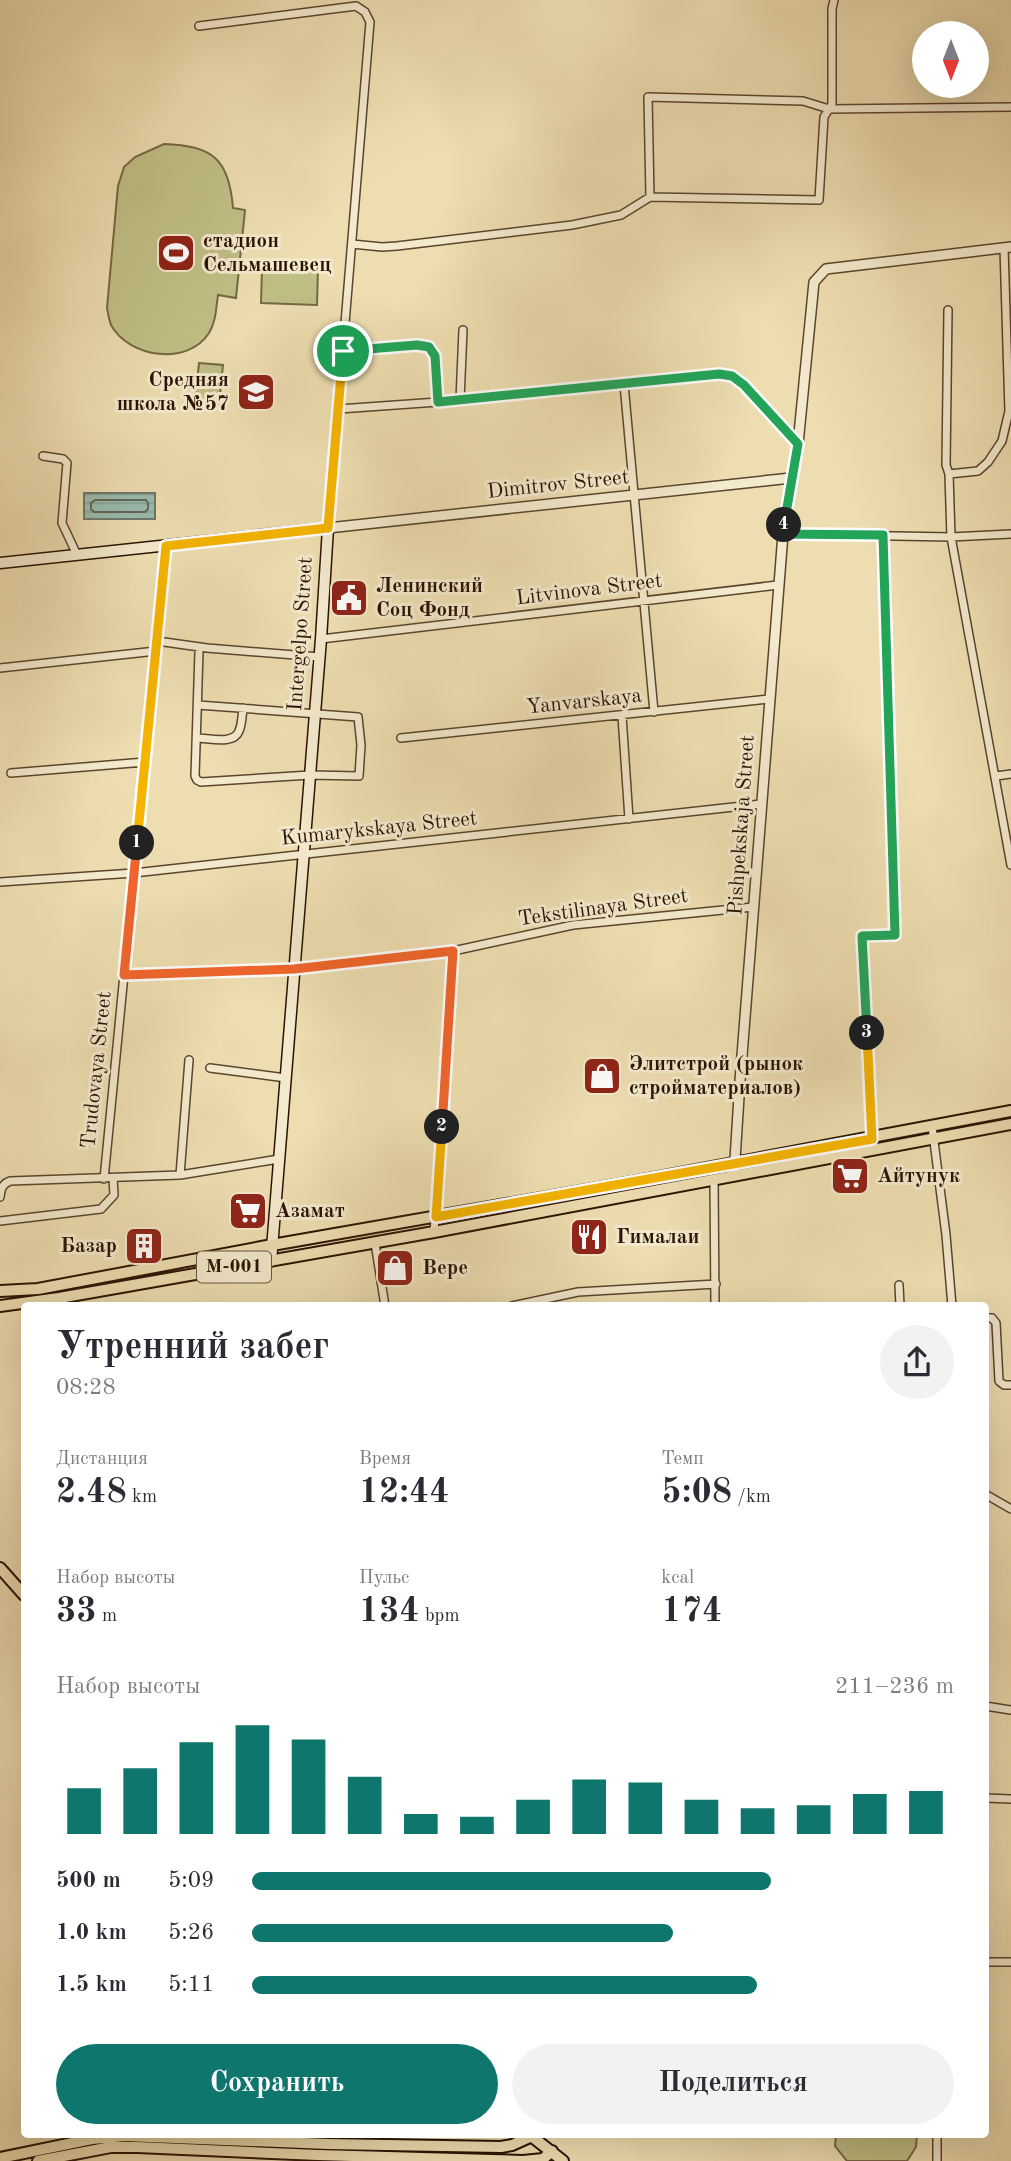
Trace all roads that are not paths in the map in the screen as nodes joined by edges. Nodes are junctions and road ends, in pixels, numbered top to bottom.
1 (834, 0) edge
2 (199, 26) dead end
3 (1011, 107) edge
4 (829, 109) junction
5 (650, 197) junction
6 (352, 244) junction
7 (1008, 247) edge
8 (948, 310) dead end
9 (463, 330) dead end
10 (343, 351) junction
11 (624, 384) junction
12 (460, 400) junction
13 (438, 402) junction
14 (339, 409) junction
15 (1010, 411) edge
16 (798, 444) junction
17 (43, 456) dead end
18 (949, 474) junction
19 (792, 478) junction
20 (634, 494) junction
21 (328, 528) junction
22 (783, 534) junction
23 (1011, 534) edge
24 (883, 535) junction
25 (951, 537) junction
26 (166, 546) junction
27 (77, 555) junction
28 (0, 563) edge
29 (778, 585) junction
30 (643, 601) junction
31 (321, 639) junction
32 (157, 642) junction
33 (156, 650) junction
34 (199, 652) dead end
35 (320, 657) junction
36 (0, 668) edge
37 (769, 699) junction
38 (198, 705) junction
39 (243, 708) junction
40 (654, 712) junction
41 (315, 714) junction
42 (622, 716) junction
43 (197, 738) junction
44 (401, 738) dead end
45 (145, 762) junction
46 (11, 773) dead end
47 (1011, 774) edge
48 (310, 775) junction
49 (996, 776) junction
50 (761, 804) junction
51 (629, 818) junction
52 (304, 855) junction
53 (1011, 865) edge
54 (134, 873) junction
55 (0, 882) edge
56 (753, 906) junction
57 (453, 951) junction
58 (294, 969) junction
59 (124, 975) junction
60 (188, 1060) dead end
61 (210, 1068) dead end
62 (286, 1078) junction
63 (1011, 1111) edge
64 (1011, 1124) edge
65 (933, 1132) junction
66 (872, 1139) junction
67 (279, 1159) junction
68 (735, 1163) junction
69 (180, 1175) junction
70 (734, 1175) junction
71 (113, 1178) junction
72 (104, 1179) junction
73 (714, 1179) junction
74 (0, 1197) edge
75 (436, 1217) junction
76 (0, 1222) edge
77 (434, 1233) junction
78 (375, 1242) junction
79 (272, 1245) junction
80 (271, 1261) junction
81 (716, 1284) junction
82 (899, 1285) dead end
83 (0, 1291) edge
84 (35, 1302) edge
85 (385, 1302) edge
86 (531, 1302) edge
87 (715, 1302) edge
88 (900, 1302) edge
89 (952, 1302) edge
90 (21, 1304) edge
91 (0, 1306) edge
92 (21, 1306) edge
93 (0, 1313) edge
94 (989, 1318) edge
95 (1011, 1385) edge
96 (989, 1496) edge
97 (1011, 1509) edge
98 (0, 1568) edge
99 (21, 1592) edge
100 (989, 1707) edge
101 (1011, 1710) edge
102 (989, 1798) edge
103 (1011, 1799) edge
104 (989, 1962) edge
105 (1011, 1962) edge
106 (99, 2138) edge
107 (149, 2138) edge
108 (483, 2138) edge
109 (527, 2138) edge
110 (533, 2138) edge
111 (937, 2138) edge
112 (197, 2146) edge
113 (431, 2146) junction
114 (463, 2146) junction
115 (319, 2149) edge
116 (547, 2157) edge
117 (0, 2158) edge
118 (430, 2160) edge
119 (38, 2161) edge
120 (563, 2161) edge
121 (937, 2161) edge

1 - 4 street
2 - 6 street, Intergelpo Street
3 - 4 street
4 - 5 street
4 - 5 street
5 - 6 street
6 - 10 street, Intergelpo Street
7 - 15 street
7 - 16 street, Pishpekskaja Street
8 - 18 street
9 - 12 street
10 - 13 street
10 - 14 street, Intergelpo Street
11 - 12 street
11 - 16 street
11 - 20 street
12 - 13 street
13 - 14 street
14 - 21 street, Intergelpo Street
15 - 18 street
16 - 19 street, Pishpekskaja Street
17 - 27 street
18 - 25 street
19 - 20 street, Dimitrov Street
19 - 22 street, Pishpekskaja Street
20 - 21 street, Dimitrov Street
20 - 30 street
21 - 26 main road
21 - 31 main road, Intergelpo Street
22 - 24 street
22 - 29 street, Pishpekskaja Street
23 - 25 street
24 - 25 street
24 - 66 street
25 - 49 street
26 - 27 main road
26 - 32 street, Trudovaya Street
27 - 28 main road
29 - 30 street, Litvinova Street
29 - 37 street, Pishpekskaja Street
30 - 31 street, Litvinova Street
30 - 40 street
31 - 35 main road, Intergelpo Street
32 - 33 street, Trudovaya Street
32 - 35 street
33 - 36 street
33 - 45 street, Trudovaya Street
34 - 38 street
35 - 41 main road, Intergelpo Street
37 - 40 street, Yanvarskaya
37 - 50 street, Pishpekskaja Street
38 - 39 street
38 - 43 street
39 - 41 street
39 - 43 street
40 - 42 street, Yanvarskaya
41 - 48 main road, Intergelpo Street
41 - 48 street
42 - 44 street, Yanvarskaya
42 - 51 street
43 - 48 street
45 - 46 street
45 - 54 street, Trudovaya Street
47 - 49 street
48 - 52 main road, Intergelpo Street
49 - 53 street
50 - 51 street, Kumarykskaya Street
50 - 56 street, Pishpekskaja Street
51 - 52 street, Kumarykskaya Street
52 - 54 street, Kumarykskaya Street
52 - 58 main road, Intergelpo Street
54 - 55 street, Kumarykskaya Street
54 - 59 street, Trudovaya Street
56 - 57 street, Tekstilinaya Street
56 - 68 street, Pishpekskaja Street
57 - 58 street, Tekstilinaya Street
57 - 75 street
58 - 59 street, Tekstilinaya Street
58 - 62 main road, Intergelpo Street
59 - 72 street, Trudovaya Street
60 - 69 street
61 - 62 street
62 - 67 main road, Intergelpo Street
63 - 65 main road, M-001
64 - 65 main road, M-001
65 - 66 main road, M-001
65 - 70 main road, M-001
65 - 89 street
66 - 68 main road, M-001
67 - 69 street
67 - 79 main road, Intergelpo Street
68 - 70 street, Pishpekskaja Street
68 - 75 main road, M-001
69 - 71 street
70 - 73 main road, M-001
71 - 72 street
71 - 76 street
72 - 74 street
73 - 77 main road, M-001
73 - 81 street
75 - 77 street
75 - 79 main road, M-001
77 - 78 main road, M-001
78 - 80 main road, M-001
78 - 85 street
79 - 80 main road, Intergelpo Street
79 - 83 main road, M-001
80 - 84 main road, M-001
81 - 86 street
81 - 87 street
82 - 88 street
90 - 91 main road, M-001
92 - 93 main road
94 - 95 street
96 - 97 street
98 - 99 main road
100 - 101 street
102 - 103 street
104 - 105 street
106 - 117 main road
107 - 112 main road
108 - 114 main road
109 - 114 main road
110 - 116 main road
111 - 121 street
112 - 115 main road
112 - 119 main road
113 - 114 main road
113 - 115 main road
113 - 118 street
115 - 118 main road
116 - 118 main road
116 - 120 main road

